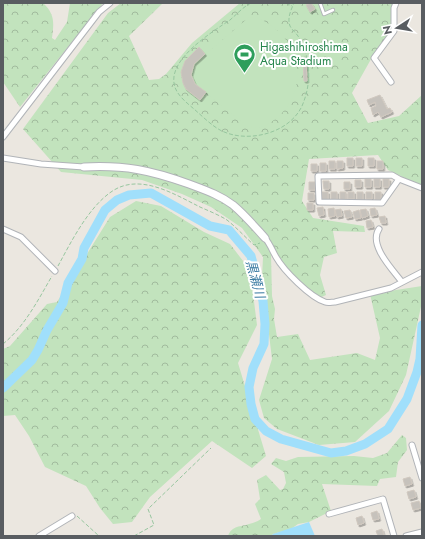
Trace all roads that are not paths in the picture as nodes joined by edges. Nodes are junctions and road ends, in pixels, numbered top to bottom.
1 (110, 3) edge
2 (320, 3) edge
3 (396, 3) edge
4 (333, 10) dead end
5 (391, 82) dead end
6 (3, 137) edge
7 (3, 158) edge
8 (84, 167) joint
9 (399, 180) junction
10 (422, 188) edge
11 (379, 228) dead end
12 (3, 229) edge
13 (265, 238) joint
14 (55, 271) road end
15 (422, 272) edge
16 (402, 282) junction
17 (412, 445) dead end
18 (422, 478) edge
19 (329, 514) dead end
20 (72, 516) road end
21 (422, 532) edge
22 (39, 536) edge
23 (394, 536) edge
24 (406, 536) edge

1 - 6 street
2 - 4 lane
3 - 5 street
7 - 8 street
8 - 13 street
9 - 9 street
9 - 10 street
11 - 16 street
12 - 14 street
13 - 16 street
15 - 16 street
17 - 18 street
19 - 23 street
20 - 22 street
21 - 24 street

